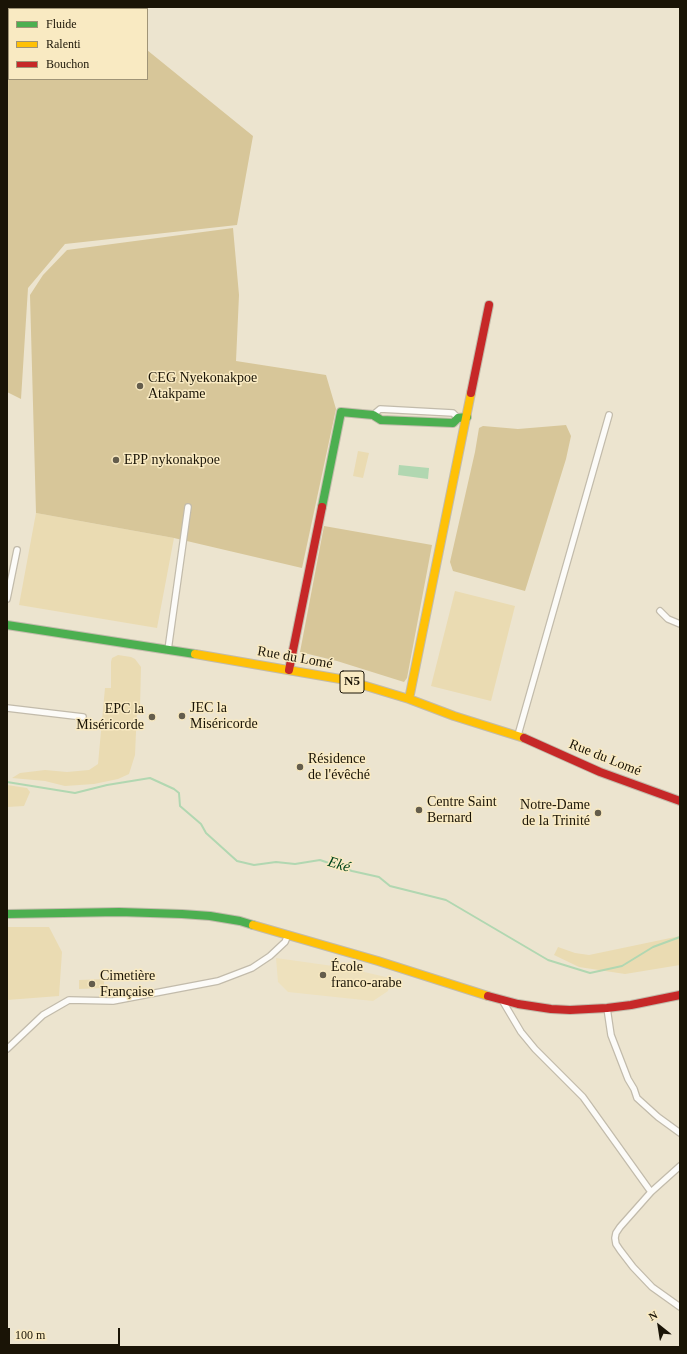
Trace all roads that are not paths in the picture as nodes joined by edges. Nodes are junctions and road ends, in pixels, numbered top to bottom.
1 (489, 305) dead end
2 (609, 415) dead end
3 (467, 417) junction
4 (188, 507) dead end
5 (17, 550) dead end
6 (7, 599) edge
7 (660, 611) dead end
8 (680, 624) edge
9 (7, 625) edge
10 (168, 650) junction
11 (289, 670) junction
12 (409, 699) junction
13 (7, 708) edge
14 (83, 717) dead end
15 (518, 735) junction
16 (680, 801) edge
17 (7, 914) edge
18 (288, 935) junction
19 (680, 995) edge
20 (502, 1000) junction
21 (607, 1008) junction
22 (7, 1049) edge
23 (680, 1133) edge
24 (680, 1166) edge
25 (651, 1192) junction
26 (680, 1307) edge

1 - 3 street
2 - 15 street
3 - 11 street
3 - 12 street
4 - 10 street
5 - 6 street
7 - 8 street
9 - 10 street, Rue du Lomé / N5
10 - 11 street, Rue du Lomé / N5
11 - 12 street, Rue du Lomé / N5
12 - 15 street, Rue du Lomé / N5
13 - 14 street
15 - 16 street, Rue du Lomé / N5
17 - 18 street
18 - 20 street
18 - 22 street
19 - 21 street
20 - 21 street
20 - 25 street
21 - 23 street
24 - 25 street
25 - 26 street

